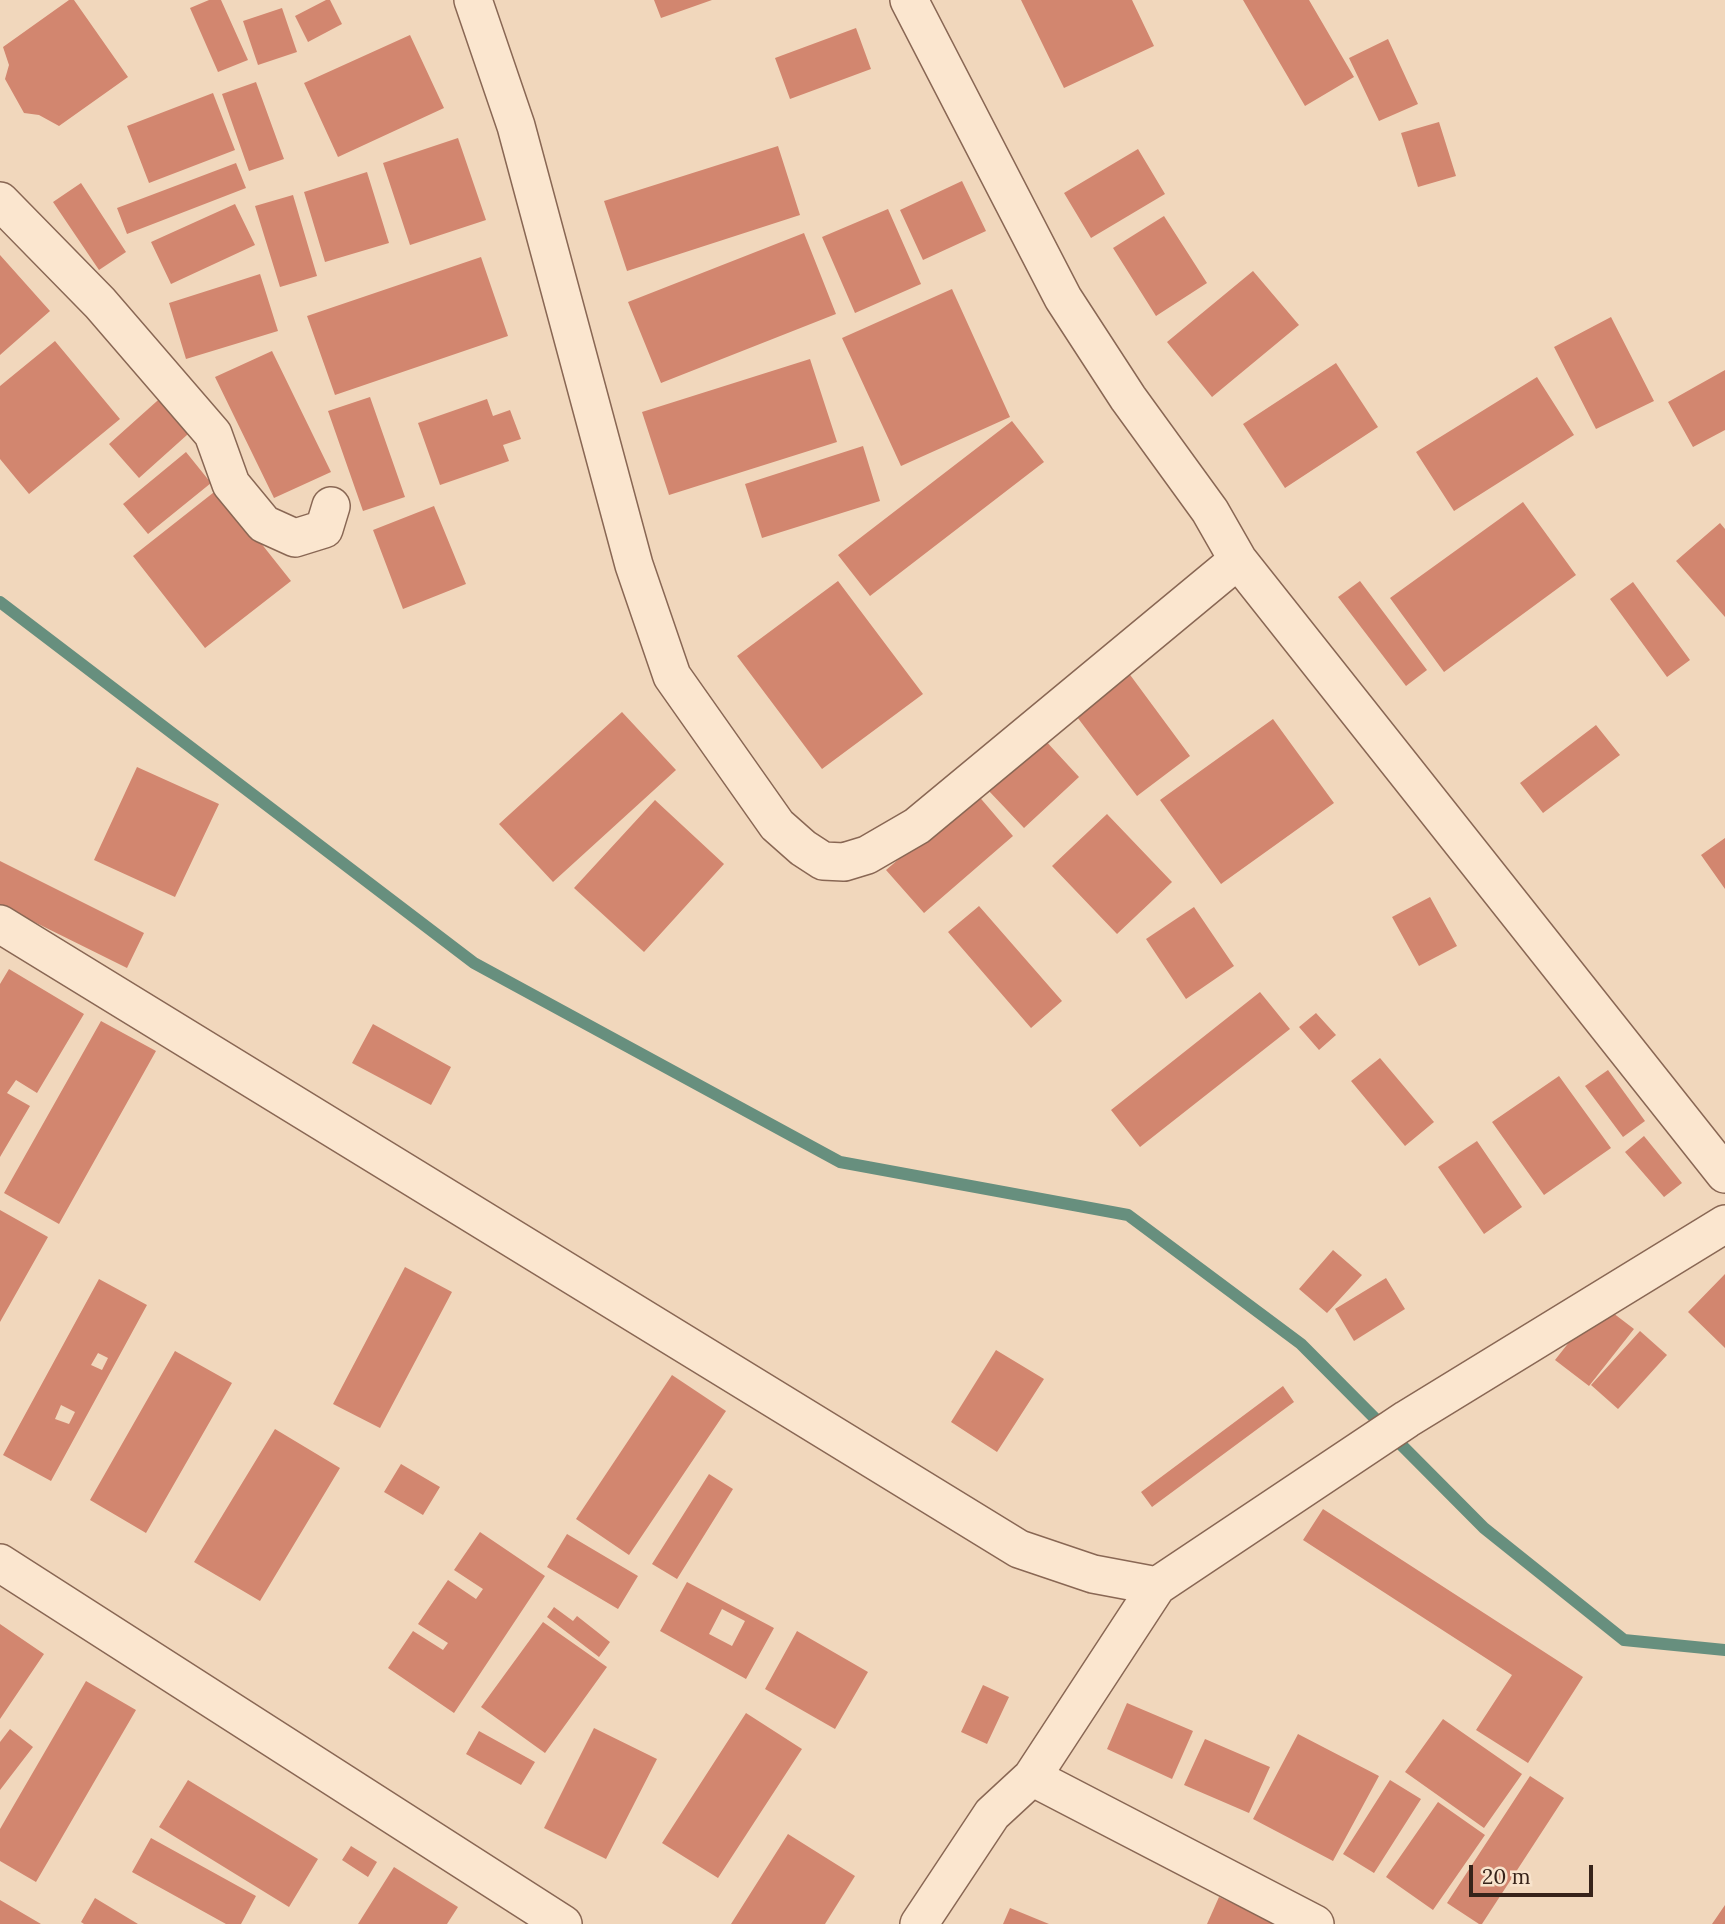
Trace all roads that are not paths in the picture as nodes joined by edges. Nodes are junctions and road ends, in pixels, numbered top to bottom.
1 (473, 0) edge
2 (909, 0) edge
3 (0, 201) edge
4 (331, 506) dead end
5 (1238, 559) junction
6 (0, 924) edge
7 (1725, 1174) edge
8 (1725, 1224) edge
9 (0, 1563) edge
10 (1157, 1586) junction
11 (1032, 1777) junction
12 (563, 1924) edge
13 (919, 1924) edge
14 (1315, 1924) edge

1 - 5 street
2 - 5 street
3 - 4 street
5 - 7 street
6 - 10 street
8 - 10 street
9 - 12 street
10 - 11 street
11 - 13 street
11 - 14 street

